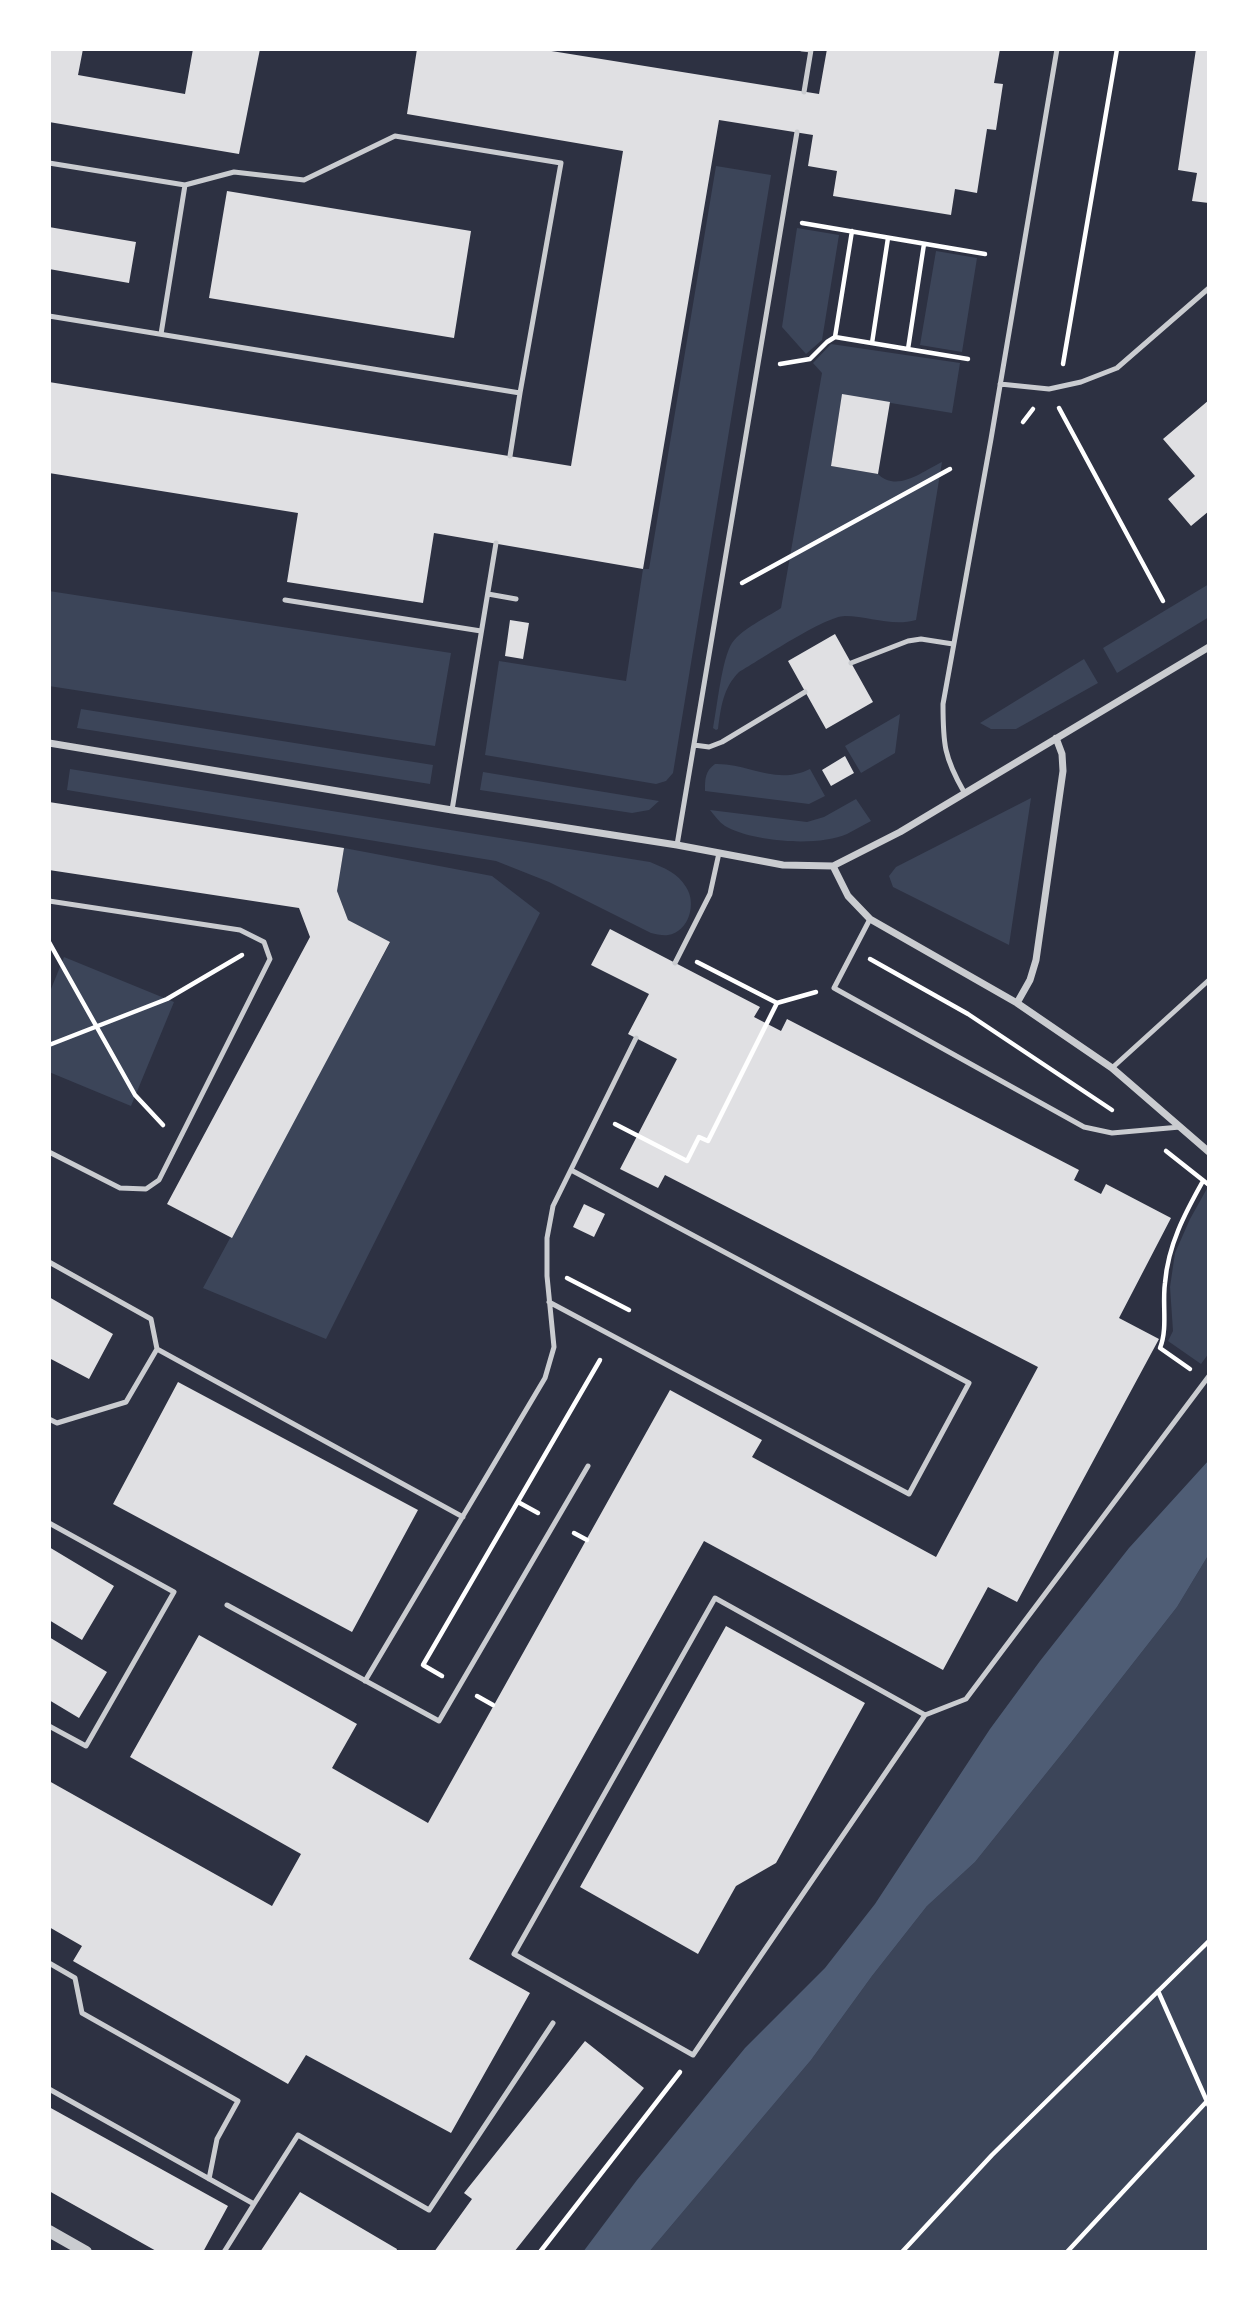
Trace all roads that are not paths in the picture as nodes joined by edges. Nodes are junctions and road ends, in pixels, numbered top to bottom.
1 (802, 49) edge
2 (1057, 49) edge
3 (804, 92) dead end
4 (797, 132) dead end
5 (49, 163) edge
6 (185, 185) junction
7 (1209, 288) edge
8 (49, 316) edge
9 (161, 334) junction
10 (1000, 384) junction
11 (520, 393) junction
12 (510, 456) dead end
13 (495, 544) dead end
14 (488, 594) junction
15 (516, 598) dead end
16 (285, 600) dead end
17 (481, 631) junction
18 (953, 645) junction
19 (1209, 647) edge
20 (851, 663) dead end
21 (805, 692) dead end
22 (1056, 738) junction
23 (49, 743) edge
24 (694, 745) junction
25 (964, 792) junction
26 (452, 810) junction
27 (677, 845) junction
28 (719, 853) junction
29 (833, 866) junction
30 (49, 901) edge
31 (870, 919) junction
32 (675, 963) dead end
33 (1209, 980) edge
34 (1017, 1003) junction
35 (636, 1038) dead end
36 (1112, 1068) junction
37 (1180, 1127) junction
38 (49, 1152) edge
39 (1209, 1152) edge
40 (571, 1170) junction
41 (49, 1262) edge
42 (549, 1302) junction
43 (157, 1349) junction
44 (1208, 1378) edge
45 (49, 1419) edge
46 (587, 1465) dead end
47 (463, 1517) junction
48 (49, 1523) edge
49 (227, 1605) dead end
50 (365, 1681) junction
51 (925, 1715) junction
52 (49, 1726) edge
53 (49, 1963) edge
54 (553, 2023) dead end
55 (49, 2089) edge
56 (209, 2179) junction
57 (254, 2204) junction
58 (49, 2231) edge
59 (86, 2252) edge
60 (224, 2252) edge

1 - 3 lane
2 - 10 lane
4 - 24 lane
5 - 6 lane
6 - 9 lane
6 - 11 lane
7 - 10 lane
8 - 9 lane
9 - 11 lane
10 - 18 lane
11 - 12 lane
13 - 14 lane
14 - 15 lane
14 - 17 lane
16 - 17 lane
17 - 26 lane
18 - 20 lane
18 - 25 lane
19 - 22 street
21 - 24 lane
22 - 25 street
22 - 34 street
23 - 26 street
24 - 27 lane
25 - 29 street
26 - 27 street
27 - 28 street
28 - 29 street
28 - 32 lane
29 - 31 street
30 - 38 lane
31 - 34 street
31 - 37 lane
33 - 36 lane
34 - 36 street
35 - 40 lane
36 - 37 street
37 - 39 street
40 - 42 lane
40 - 42 lane
41 - 43 lane
42 - 47 lane
43 - 45 lane
43 - 47 lane
44 - 51 lane
46 - 50 lane
47 - 50 lane
48 - 52 lane
49 - 50 lane
51 - 51 lane
53 - 56 lane
54 - 57 lane
55 - 56 lane
56 - 57 lane
57 - 60 lane
58 - 59 street

